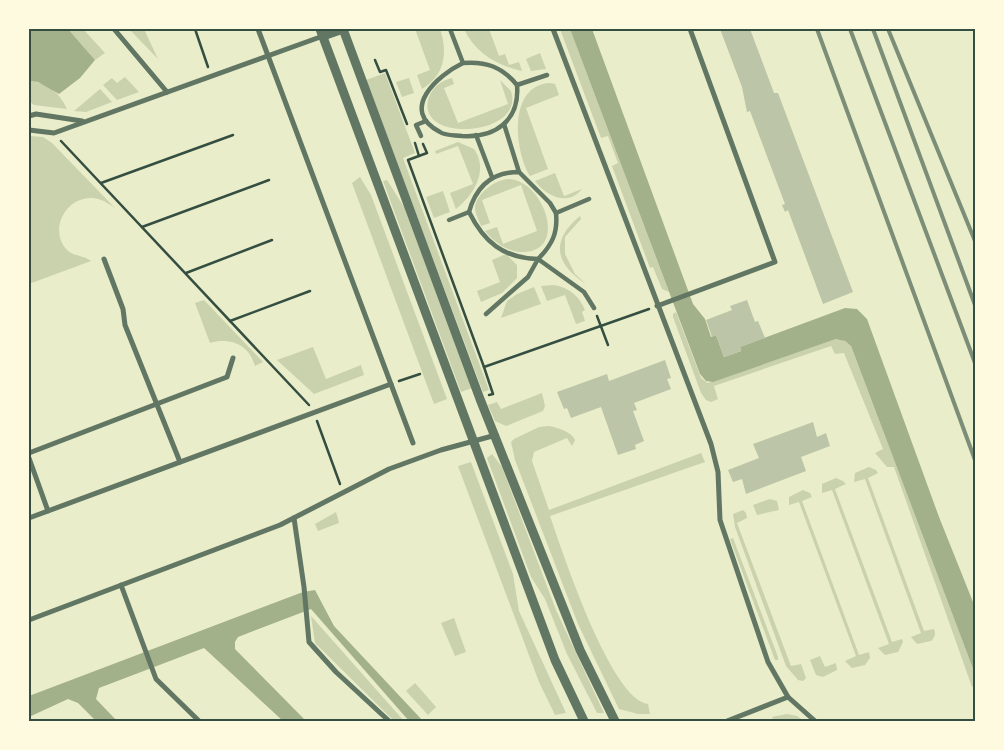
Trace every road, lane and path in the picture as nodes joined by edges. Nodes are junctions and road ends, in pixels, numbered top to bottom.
1 (114, 29) edge
2 (195, 29) edge
3 (258, 29) edge
4 (343, 29) edge
5 (450, 29) edge
6 (553, 29) edge
7 (690, 29) edge
8 (322, 32) edge
9 (267, 56) junction
10 (375, 60) dead end
11 (463, 63) junction
12 (547, 74) dead end
13 (212, 76) junction
14 (517, 85) junction
15 (167, 92) junction
16 (29, 116) edge
17 (88, 121) junction
18 (426, 121) junction
19 (504, 124) junction
20 (29, 130) edge
21 (410, 130) dead end
22 (54, 133) junction
23 (233, 134) dead end
24 (476, 135) junction
25 (420, 136) dead end
26 (413, 138) dead end
27 (425, 149) dead end
28 (421, 155) junction
29 (519, 172) junction
30 (492, 177) junction
31 (269, 180) dead end
32 (101, 183) junction
33 (589, 199) dead end
34 (469, 212) junction
35 (556, 213) junction
36 (449, 220) dead end
37 (436, 224) dead end
38 (432, 226) junction
39 (142, 227) junction
40 (272, 240) dead end
41 (104, 259) dead end
42 (538, 259) junction
43 (186, 274) junction
44 (310, 291) dead end
45 (657, 306) junction
46 (594, 308) dead end
47 (486, 314) dead end
48 (230, 321) junction
49 (600, 323) junction
50 (608, 345) dead end
51 (233, 358) dead end
52 (484, 367) junction
53 (420, 374) dead end
54 (391, 384) junction
55 (480, 399) junction
56 (156, 404) junction
57 (309, 404) dead end
58 (314, 411) junction
59 (496, 435) junction
60 (473, 442) junction
61 (413, 443) dead end
62 (29, 452) edge
63 (29, 458) edge
64 (180, 462) junction
65 (344, 492) junction
66 (48, 511) junction
67 (29, 518) edge
68 (294, 518) junction
69 (121, 585) junction
70 (29, 620) edge
71 (788, 697) junction
72 (199, 721) edge
73 (389, 721) edge
74 (584, 721) edge
75 (615, 721) edge
76 (728, 721) edge
77 (815, 721) edge

1 - 15 street
2 - 13 path
3 - 9 street
4 - 8 street
4 - 55 street
5 - 11 street
6 - 45 street
7 - 45 street
8 - 9 street
8 - 60 street
9 - 13 street
9 - 54 street
10 - 21 path
11 - 14 street
11 - 18 street
12 - 14 street
13 - 15 street
14 - 19 street
15 - 17 street
16 - 17 street
17 - 22 street
18 - 24 street
18 - 25 street
19 - 24 street
19 - 29 street
20 - 22 street
22 - 32 path
23 - 32 path
24 - 30 street
26 - 28 path
27 - 28 path
28 - 38 path
29 - 30 street
29 - 35 street
30 - 34 street
31 - 39 path
32 - 39 path
33 - 35 street
34 - 36 street
34 - 42 street
35 - 42 street
37 - 38 path
38 - 52 path
39 - 43 path
40 - 43 path
41 - 56 street
42 - 46 street
42 - 47 street
43 - 48 path
44 - 48 path
45 - 49 path
45 - 71 street
48 - 57 path
49 - 50 path
49 - 52 path
51 - 56 street
52 - 55 path
53 - 54 path
54 - 58 street
54 - 61 street
55 - 59 street
56 - 62 street
56 - 64 street
58 - 64 street
58 - 65 path
59 - 60 street
59 - 75 street
60 - 65 street
60 - 74 street
63 - 66 street
64 - 66 street
65 - 68 street
66 - 67 street
68 - 69 street
68 - 73 street
69 - 70 street
69 - 72 street
71 - 76 street
71 - 77 street

